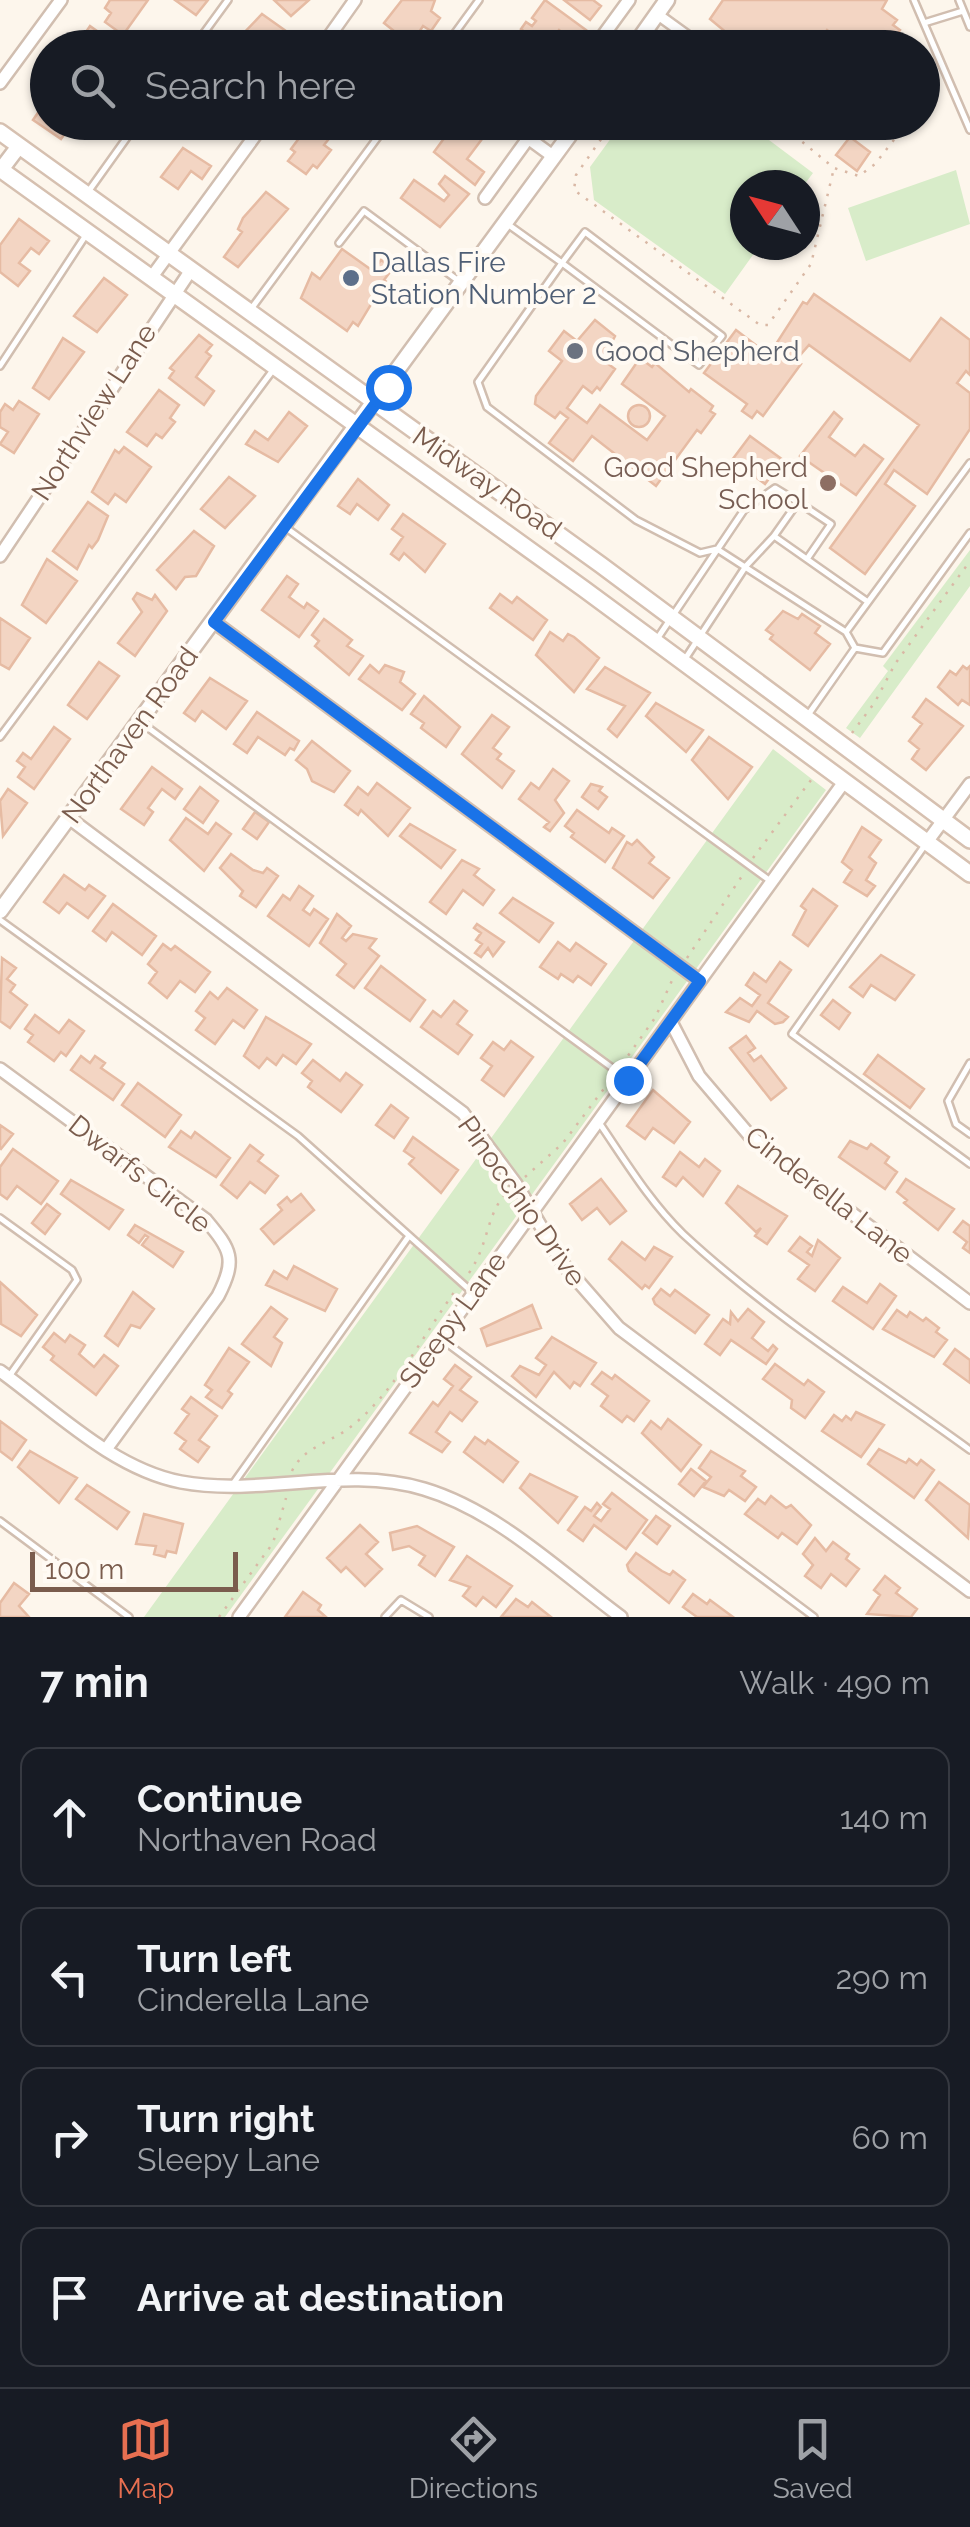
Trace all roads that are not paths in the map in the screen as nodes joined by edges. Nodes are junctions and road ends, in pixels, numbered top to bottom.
1 (61, 0) edge
2 (228, 0) edge
3 (356, 0) edge
4 (480, 0) edge
5 (629, 0) edge
6 (667, 0) edge
7 (914, 0) edge
8 (959, 0) edge
9 (963, 11) junction
10 (657, 14) junction
11 (924, 22) junction
12 (970, 27) edge
13 (39, 30) edge
14 (207, 30) edge
15 (334, 30) edge
16 (458, 30) edge
17 (607, 30) edge
18 (646, 30) edge
19 (679, 30) edge
20 (927, 30) edge
21 (30, 42) edge
22 (940, 60) edge
23 (0, 83) edge
24 (970, 130) edge
25 (0, 132) edge
26 (125, 140) edge
27 (253, 140) edge
28 (376, 140) edge
29 (527, 140) edge
30 (531, 140) edge
31 (566, 140) edge
32 (19, 146) junction
33 (554, 157) junction
34 (0, 170) edge
35 (86, 194) junction
36 (484, 198) dead end
37 (506, 224) junction
38 (88, 232) junction
39 (339, 243) dead end
40 (168, 254) junction
41 (562, 263) junction
42 (191, 270) junction
43 (151, 278) junction
44 (463, 284) junction
45 (173, 294) junction
46 (248, 312) junction
47 (0, 366) edge
48 (274, 367) junction
49 (376, 404) junction
50 (359, 428) junction
51 (970, 463) edge
52 (967, 473) edge
53 (798, 502) junction
54 (285, 527) junction
55 (970, 534) edge
56 (774, 536) junction
57 (717, 548) junction
58 (0, 556) edge
59 (807, 560) junction
60 (746, 566) junction
61 (868, 602) junction
62 (672, 618) junction
63 (214, 622) junction
64 (846, 632) junction
65 (700, 638) junction
66 (656, 641) junction
67 (855, 648) junction
68 (683, 661) junction
69 (806, 718) junction
70 (141, 722) junction
71 (0, 737) edge
72 (844, 782) junction
73 (970, 784) edge
74 (69, 818) junction
75 (944, 820) junction
76 (970, 840) edge
77 (927, 842) junction
78 (970, 874) edge
79 (772, 882) junction
80 (0, 912) edge
81 (0, 920) edge
82 (700, 981) junction
83 (670, 1022) junction
84 (970, 1064) edge
85 (0, 1069) edge
86 (628, 1080) junction
87 (598, 1122) junction
88 (970, 1134) edge
89 (970, 1164) edge
90 (530, 1214) junction
91 (0, 1218) edge
92 (409, 1236) junction
93 (472, 1293) junction
94 (970, 1303) edge
95 (440, 1338) junction
96 (4, 1374) edge
97 (106, 1448) junction
98 (970, 1450) edge
99 (338, 1480) junction
100 (233, 1484) junction
101 (0, 1521) edge
102 (970, 1590) edge
103 (128, 1617) edge
104 (239, 1617) edge
105 (385, 1617) edge
106 (429, 1617) edge
107 (621, 1617) edge
108 (814, 1617) edge

1 - 13 street
2 - 14 lane
3 - 15 street
4 - 16 lane
5 - 17 street
6 - 10 street
7 - 11 lane
8 - 9 lane
9 - 11 lane
9 - 12 lane
10 - 18 street
10 - 19 street
11 - 20 lane
21 - 23 street
22 - 24 lane
25 - 32 main road, Midway Road
26 - 35 lane
27 - 40 street
28 - 46 lane
29 - 36 street
30 - 33 street
31 - 33 street, Northaven Road
32 - 34 street
32 - 35 main road, Midway Road
33 - 37 street, Northaven Road
34 - 38 main road, Midway Road
35 - 40 main road, Midway Road
37 - 41 lane
37 - 44 street, Northaven Road
38 - 43 main road, Midway Road
38 - 47 lane
39 - 44 lane
40 - 42 main road, Midway Road
40 - 43 street
41 - 41 lane
41 - 57 lane
42 - 45 street, Northview Lane
42 - 46 main road, Midway Road
43 - 45 main road, Midway Road
44 - 49 street, Northaven Road
45 - 48 main road, Midway Road
45 - 58 street, Northview Lane
46 - 49 main road, Midway Road
48 - 50 main road, Midway Road
48 - 71 lane
49 - 50 street, Northaven Road
49 - 62 main road, Midway Road
50 - 54 street, Northaven Road
50 - 66 main road, Midway Road
51 - 52 lane
52 - 61 lane
53 - 56 lane
53 - 57 lane
53 - 59 lane
54 - 63 street, Northaven Road
54 - 79 lane
55 - 67 lane
56 - 59 lane
56 - 60 lane
57 - 60 lane
57 - 62 lane
59 - 61 lane
60 - 64 lane
60 - 65 lane
61 - 64 lane
62 - 65 main road, Midway Road
62 - 66 lane
63 - 70 street, Northaven Road
63 - 82 street
64 - 67 lane
65 - 68 lane
65 - 69 main road, Midway Road
66 - 68 main road, Midway Road
67 - 69 lane
68 - 72 main road, Midway Road
69 - 75 main road, Midway Road
70 - 74 street, Northaven Road
70 - 86 lane
72 - 77 main road, Midway Road
72 - 79 street, Sleepy Lane
73 - 75 street
74 - 80 street, Northaven Road
74 - 90 street, Pinocchio Drive
75 - 76 main road, Midway Road
75 - 77 street
77 - 78 main road, Midway Road
77 - 89 lane
79 - 82 street, Sleepy Lane
81 - 92 lane
82 - 83 street, Sleepy Lane
83 - 86 street, Sleepy Lane
83 - 94 street, Cinderella Lane
84 - 88 lane
85 - 97 street, Dwarfs Circle
86 - 87 street, Sleepy Lane
87 - 90 street, Sleepy Lane
87 - 98 lane
90 - 93 street, Sleepy Lane
90 - 102 street, Pinocchio Drive
91 - 96 lane
92 - 93 lane
92 - 100 lane
93 - 95 street, Sleepy Lane
95 - 99 street, Sleepy Lane
95 - 108 lane
96 - 97 street
97 - 100 street
99 - 100 street
99 - 104 street, Sleepy Lane
99 - 107 street
101 - 103 lane
105 - 106 lane

